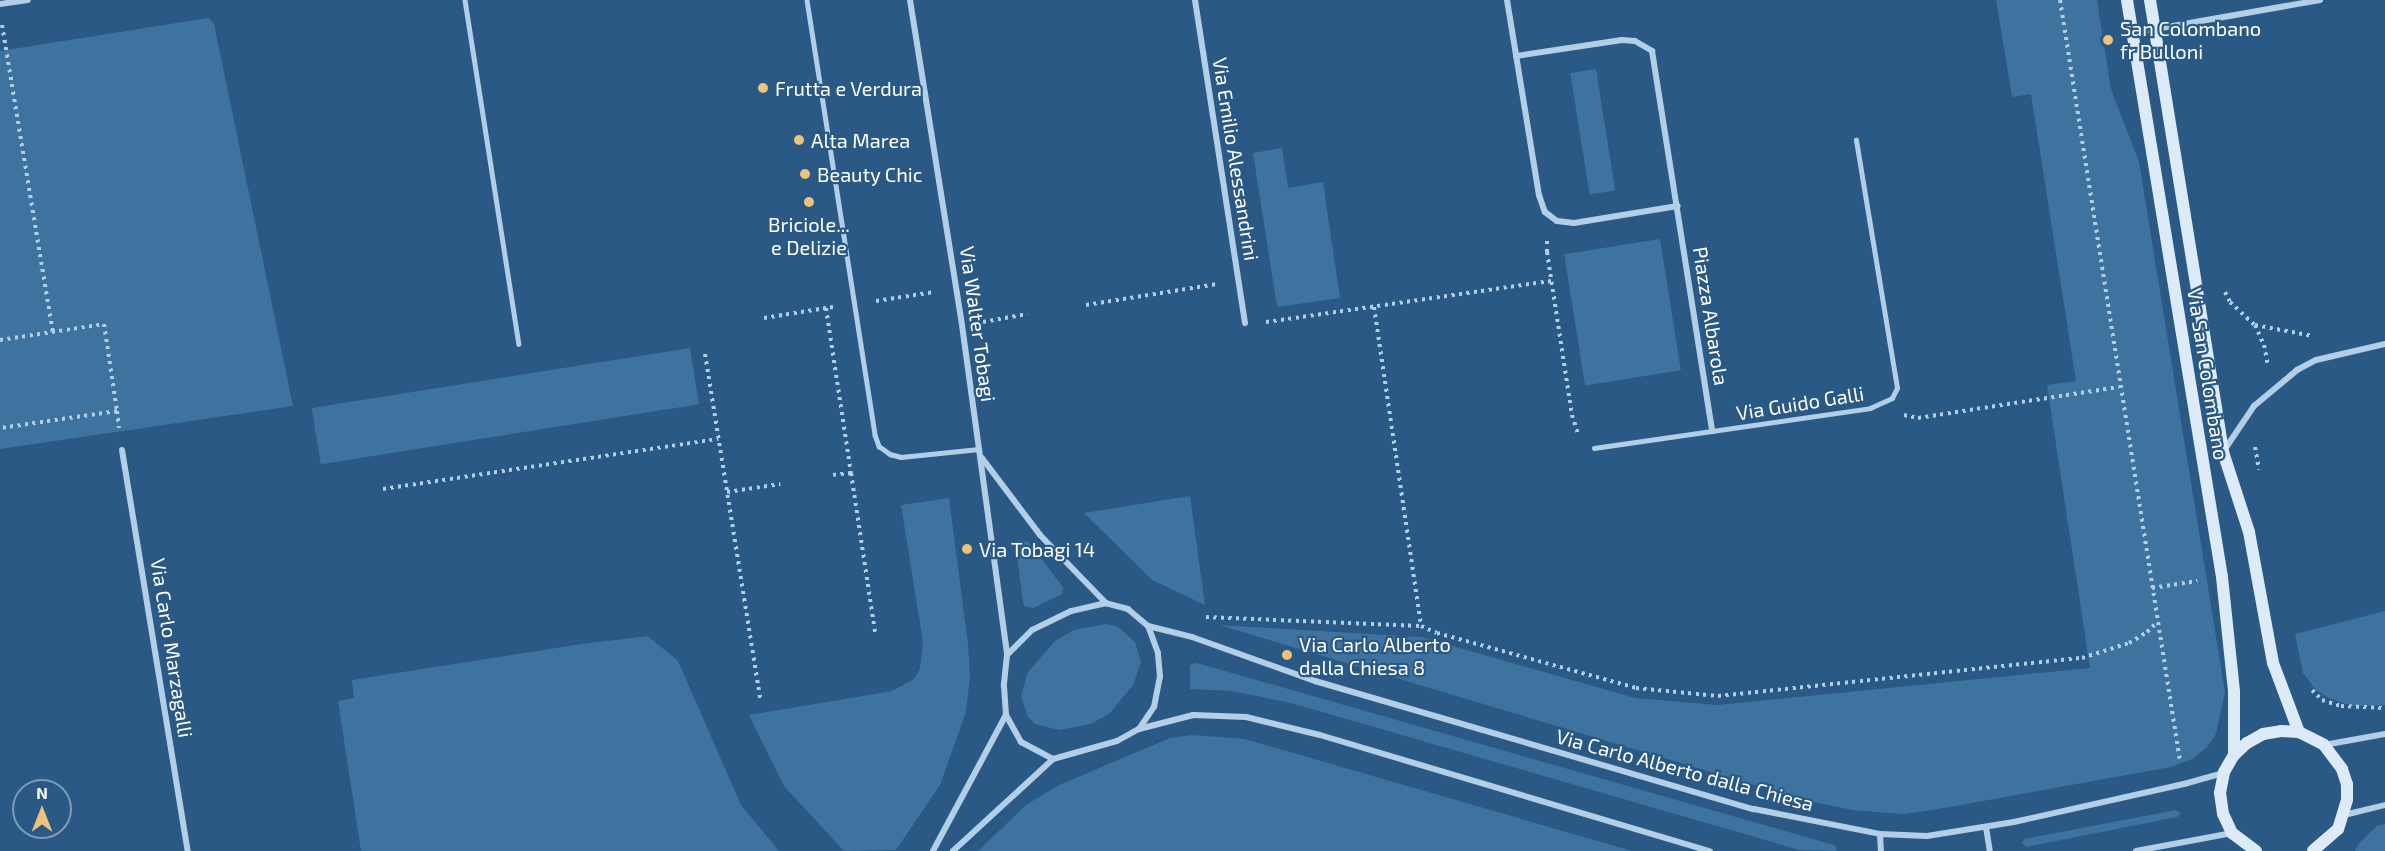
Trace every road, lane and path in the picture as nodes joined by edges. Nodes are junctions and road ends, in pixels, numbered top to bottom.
1 (28, 0) edge
2 (465, 0) edge
3 (807, 0) edge
4 (910, 0) edge
5 (1195, 0) edge
6 (1507, 0) edge
7 (2060, 0) edge
8 (2127, 0) edge
9 (2150, 0) edge
10 (2320, 0) edge
11 (0, 4) edge
12 (0, 13) edge
13 (2155, 28) junction
14 (2133, 33) junction
15 (1516, 56) junction
16 (1857, 140) dead end
17 (1678, 206) junction
18 (1557, 221) junction
19 (1238, 280) junction
20 (1551, 281) junction
21 (1086, 305) dead end
22 (826, 308) dead end
23 (1374, 308) junction
24 (1027, 314) dead end
25 (764, 318) dead end
26 (1245, 323) joint
27 (962, 325) junction
28 (53, 332) junction
29 (0, 340) edge
30 (519, 344) dead end
31 (2385, 344) edge
32 (705, 354) dead end
33 (2119, 387) junction
34 (1888, 401) junction
35 (0, 428) edge
36 (1712, 431) junction
37 (718, 439) junction
38 (1594, 448) joint
39 (122, 450) dead end
40 (980, 452) junction
41 (2223, 452) junction
42 (851, 473) dead end
43 (780, 484) dead end
44 (383, 489) dead end
45 (727, 492) junction
46 (1106, 603) junction
47 (2157, 622) junction
48 (1148, 626) junction
49 (1421, 626) junction
50 (875, 632) dead end
51 (1192, 638) junction
52 (1007, 655) junction
53 (760, 699) dead end
54 (1006, 715) junction
55 (1138, 729) junction
56 (2299, 732) junction
57 (2385, 734) edge
58 (2324, 745) junction
59 (2234, 755) junction
60 (1053, 759) junction
61 (2224, 772) junction
62 (2184, 784) junction
63 (2385, 805) edge
64 (2344, 815) junction
65 (1986, 828) junction
66 (2232, 832) junction
67 (1880, 834) junction
68 (2329, 845) edge
69 (188, 851) edge
70 (933, 851) edge
71 (953, 851) edge
72 (1710, 851) edge
73 (1881, 851) edge
74 (1990, 851) edge
75 (2136, 851) edge
76 (2256, 851) edge
77 (2313, 851) edge

1 - 11 street
2 - 30 lane
3 - 40 lane
4 - 27 street, Via Walter Tobagi
5 - 19 street, Via Emilio Alessandrini
6 - 15 street
7 - 33 path
8 - 14 street, Via San Colombano
9 - 13 street, Via San Colombano
10 - 13 street
12 - 28 path
13 - 14 street
13 - 41 street, Via San Colombano
14 - 59 street, Via San Colombano
15 - 17 street, Piazza Albarola
15 - 18 street
16 - 34 lane, Via Guido Galli
17 - 18 street
17 - 36 street, Piazza Albarola
18 - 20 path
19 - 21 path
19 - 26 street, Via Emilio Alessandrini
20 - 23 path
20 - 38 path
22 - 25 path
23 - 26 path
23 - 49 path
24 - 27 path
27 - 40 street, Via Walter Tobagi
28 - 29 path
28 - 35 path
31 - 41 street
32 - 37 path
33 - 34 path
33 - 47 path
34 - 36 lane, Via Guido Galli
36 - 38 lane, Via Guido Galli
37 - 44 path
37 - 45 path
39 - 69 street, Via Carlo Marzagalli
40 - 46 street
40 - 52 street, Via Walter Tobagi
41 - 56 street, Via San Colombano
42 - 50 path
43 - 45 path
45 - 53 path
46 - 48 street
46 - 52 street
47 - 49 path
47 - 62 path
48 - 51 street, Via Carlo Alberto dalla Chiesa
48 - 55 street
49 - 51 path
51 - 67 street, Via Carlo Alberto dalla Chiesa
52 - 54 street
54 - 60 street
54 - 70 street
55 - 60 street
55 - 72 street
56 - 58 street
56 - 59 street
57 - 58 street
58 - 64 street
59 - 61 street
60 - 71 street
61 - 62 street, Via Carlo Alberto dalla Chiesa
61 - 66 street
62 - 65 street, Via Carlo Alberto dalla Chiesa
63 - 64 street
64 - 68 street
65 - 67 street, Via Carlo Alberto dalla Chiesa
65 - 74 street
66 - 75 street
66 - 76 street
67 - 73 street
68 - 77 street

